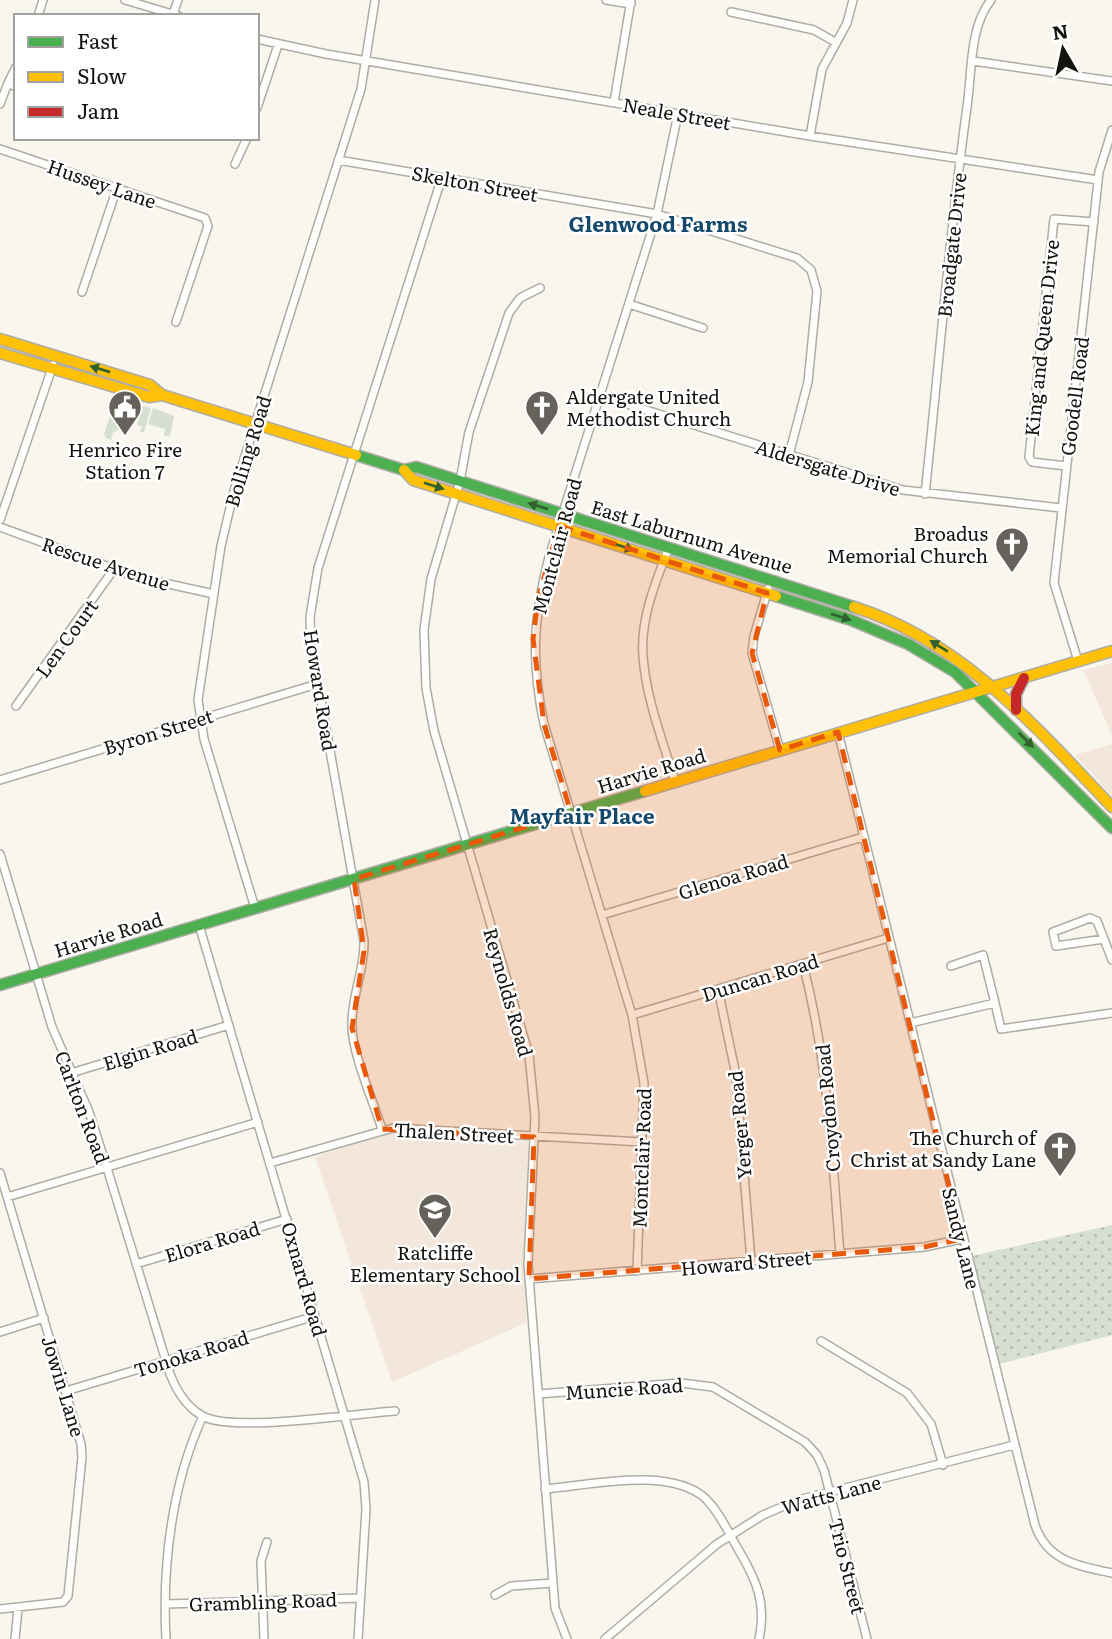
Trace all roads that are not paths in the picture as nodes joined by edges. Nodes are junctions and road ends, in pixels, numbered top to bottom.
1 (125, 0) edge
2 (375, 0) edge
3 (606, 0) edge
4 (853, 0) edge
5 (991, 0) edge
6 (631, 2) edge
7 (731, 12) dead end
8 (173, 14) edge
9 (259, 40) edge
10 (835, 42) junction
11 (278, 45) junction
12 (364, 61) junction
13 (973, 61) junction
14 (1112, 81) edge
15 (12, 85) edge
16 (259, 102) edge
17 (614, 102) junction
18 (0, 104) edge
19 (678, 114) junction
20 (1112, 130) edge
21 (810, 136) junction
22 (246, 140) edge
23 (0, 149) edge
24 (960, 159) junction
25 (338, 160) junction
26 (235, 164) dead end
27 (442, 177) junction
28 (1098, 180) junction
29 (117, 188) junction
30 (657, 214) junction
31 (1094, 222) junction
32 (540, 288) dead end
33 (82, 292) dead end
34 (629, 304) junction
35 (176, 322) dead end
36 (703, 328) dead end
37 (0, 339) edge
38 (0, 353) edge
39 (57, 356) junction
40 (52, 368) junction
41 (162, 395) junction
42 (601, 396) junction
43 (255, 424) junction
44 (354, 455) junction
45 (789, 455) junction
46 (1066, 466) junction
47 (404, 470) junction
48 (460, 481) junction
49 (456, 494) junction
50 (925, 494) junction
51 (1061, 508) junction
52 (564, 514) junction
53 (0, 520) edge
54 (559, 526) junction
55 (0, 527) edge
56 (669, 547) junction
57 (664, 560) junction
58 (114, 569) junction
59 (771, 579) junction
60 (767, 593) junction
61 (214, 594) junction
62 (1112, 651) edge
63 (1078, 662) junction
64 (1024, 678) junction
65 (317, 684) junction
66 (993, 687) junction
67 (977, 692) junction
68 (16, 706) dead end
69 (1016, 710) junction
70 (199, 719) junction
71 (838, 732) junction
72 (780, 750) junction
73 (0, 780) edge
74 (676, 782) junction
75 (1112, 807) edge
76 (571, 813) junction
77 (1112, 828) edge
78 (863, 837) junction
79 (467, 845) junction
80 (0, 853) edge
81 (354, 879) junction
82 (255, 908) junction
83 (602, 915) junction
84 (199, 925) junction
85 (888, 939) junction
86 (1104, 939) junction
87 (1112, 960) edge
88 (803, 964) junction
89 (951, 967) dead end
90 (36, 974) junction
91 (0, 985) edge
92 (718, 989) junction
93 (995, 1003) junction
94 (1112, 1013) edge
95 (632, 1015) junction
96 (910, 1023) junction
97 (229, 1025) junction
98 (71, 1073) junction
99 (258, 1122) junction
100 (382, 1129) junction
101 (534, 1137) junction
102 (642, 1142) junction
103 (270, 1163) junction
104 (107, 1168) junction
105 (0, 1174) edge
106 (7, 1198) junction
107 (287, 1219) junction
108 (962, 1239) junction
109 (840, 1254) junction
110 (751, 1261) junction
111 (136, 1264) junction
112 (637, 1270) junction
113 (529, 1279) junction
114 (315, 1316) junction
115 (44, 1318) junction
116 (0, 1332) edge
117 (821, 1341) dead end
118 (166, 1361) junction
119 (66, 1391) junction
120 (538, 1394) junction
121 (395, 1411) dead end
122 (345, 1415) junction
123 (203, 1416) junction
124 (1014, 1446) junction
125 (943, 1465) junction
126 (545, 1489) junction
127 (830, 1492) junction
128 (730, 1534) junction
129 (267, 1542) dead end
130 (1112, 1573) edge
131 (553, 1583) junction
132 (495, 1595) dead end
133 (360, 1598) junction
134 (262, 1601) junction
135 (166, 1604) junction
136 (18, 1608) junction
137 (0, 1609) edge
138 (15, 1639) edge
139 (166, 1639) edge
140 (264, 1639) edge
141 (358, 1639) edge
142 (567, 1639) edge
143 (605, 1639) edge
144 (759, 1639) edge
145 (867, 1639) edge

1 - 8 street
2 - 12 street, Bolling Road
3 - 6 street
4 - 10 street
5 - 13 street, Broadgate Drive
6 - 17 street
7 - 10 street
9 - 11 street, Neale Street
10 - 21 street
11 - 12 street, Neale Street
11 - 16 street
12 - 17 street, Neale Street
12 - 25 street, Bolling Road
13 - 14 street
13 - 24 street, Broadgate Drive
15 - 18 street
17 - 19 street, Neale Street
19 - 21 street, Neale Street
19 - 30 street, Montclair Road
20 - 28 street, Goodell Road
21 - 24 street, Neale Street
22 - 26 street
23 - 29 street, Hussey Lane
24 - 28 street, Neale Street
24 - 50 street, Broadgate Drive
25 - 27 street, Skelton Street
25 - 43 street, Bolling Road
27 - 30 street, Skelton Street
27 - 44 street, Howard Road
28 - 31 street, Goodell Road
29 - 33 street
29 - 35 street, Hussey Lane
30 - 34 street, Montclair Road
30 - 45 street, Skelton Street
31 - 46 street, Goodell Road
31 - 46 street, King and Queen Drive
32 - 48 street, Reynolds Road
34 - 36 street
34 - 42 street, Montclair Road
37 - 39 main road, East Laburnum Avenue
38 - 40 main road, East Laburnum Avenue
39 - 40 street
41 -> 39 main road, East Laburnum Avenue
40 - 41 main road, East Laburnum Avenue
40 - 53 street
41 - 43 main road, East Laburnum Avenue
42 - 45 street, Aldersgate Drive
42 - 52 street, Montclair Road
43 - 44 main road, East Laburnum Avenue
43 - 61 street, Bolling Road
44 - 47 main road, East Laburnum Avenue
44 - 65 street, Howard Road
45 - 50 street, Aldersgate Drive
46 - 51 street, Goodell Road
47 - 48 main road, East Laburnum Avenue
47 -> 49 main road, East Laburnum Avenue
48 - 49 street, Reynolds Road
52 -> 48 main road, East Laburnum Avenue
49 - 54 main road, East Laburnum Avenue
49 - 79 street, Reynolds Road
50 - 51 street, Aldersgate Drive
51 - 63 street, Goodell Road
52 - 54 street, Montclair Road
52 - 56 main road, East Laburnum Avenue
54 -> 57 main road, East Laburnum Avenue
54 - 76 street, Montclair Road
55 - 58 street, Rescue Avenue
56 - 57 street
56 - 59 main road, East Laburnum Avenue
57 - 60 main road, East Laburnum Avenue
57 - 74 street
58 - 61 street, Rescue Avenue
58 - 68 street, Len Court
59 - 60 street
66 -> 59 main road, East Laburnum Avenue
60 -> 67 main road, East Laburnum Avenue
60 - 72 street
61 - 70 street, Bolling Road
62 - 63 main road, Harvie Road
63 - 64 main road, Harvie Road
64 - 66 main road, Harvie Road
64 - 69 main road
65 - 70 street, Byron Street
65 - 81 street, Howard Road
66 - 67 main road, Harvie Road
66 - 69 main road, East Laburnum Avenue
67 - 71 main road, Harvie Road
67 -> 77 main road, East Laburnum Avenue
69 - 75 main road, East Laburnum Avenue
70 - 73 street, Byron Street
70 - 82 street, Bolling Road
71 - 72 main road, Harvie Road
71 - 78 street, Sandy Lane
72 - 74 main road, Harvie Road
74 - 76 main road, Harvie Road
76 - 79 main road, Harvie Road
76 - 83 street, Montclair Road
78 - 83 street, Glenoa Road
78 - 85 street, Sandy Lane
79 - 81 main road, Harvie Road
79 - 101 street, Reynolds Road
80 - 90 street, Carlton Road
81 - 82 main road, Harvie Road
81 - 100 street, Howard Road
82 - 84 main road, Harvie Road
83 - 95 street, Montclair Road
84 - 90 main road, Harvie Road
84 - 97 street, Oxnard Road
85 - 88 street, Duncan Road
85 - 96 street, Sandy Lane
86 - 86 street
86 - 87 street
88 - 92 street, Duncan Road
88 - 109 street, Croydon Road
89 - 93 street
90 - 91 main road, Harvie Road
90 - 98 street, Carlton Road
92 - 95 street, Duncan Road
92 - 110 street, Yerger Road
93 - 94 street
93 - 96 street
95 - 102 street, Montclair Road
96 - 108 street, Sandy Lane
97 - 98 street, Elgin Road
97 - 99 street, Oxnard Road
98 - 104 street, Carlton Road
99 - 103 street, Oxnard Road
99 - 104 street
100 - 101 street, Thalen Street
100 - 103 street, Thalen Street
101 - 102 street, Thalen Street
101 - 113 street, Reynolds Road
102 - 112 street, Montclair Road
103 - 107 street, Oxnard Road
104 - 106 street
104 - 111 street, Carlton Road
105 - 106 street, Jowin Lane
106 - 115 street, Jowin Lane
107 - 111 street, Elora Road
107 - 114 street, Oxnard Road
108 - 109 street, Howard Street
108 - 124 street, Sandy Lane
109 - 110 street, Howard Street
110 - 112 street, Howard Street
111 - 118 street, Carlton Road
112 - 113 street, Howard Street
113 - 120 street, Reynolds Road
114 - 118 street, Tonoka Road
114 - 122 street, Oxnard Road
115 - 116 street
115 - 119 street, Jowin Lane
117 - 125 street
118 - 119 street, Tonoka Road
118 - 123 street
119 - 136 street, Jowin Lane
120 - 126 street, Reynolds Road
120 - 127 street, Muncie Road
121 - 122 street
122 - 123 street
122 - 133 street, Oxnard Road
123 - 135 street
124 - 125 street, Watts Lane
124 - 130 street, Sandy Lane
125 - 127 street, Watts Lane
126 - 128 street
126 - 131 street, Reynolds Road
127 - 128 street, Watts Lane
127 - 145 street, Trio Street
128 - 143 street, Watts Lane
128 - 144 street
129 - 134 street
131 - 132 street
131 - 142 street, Reynolds Road
133 - 134 street, Grambling Road
133 - 141 street, Oxnard Road
134 - 135 street, Grambling Road
134 - 140 street
135 - 139 street
136 - 137 street
136 - 138 street

